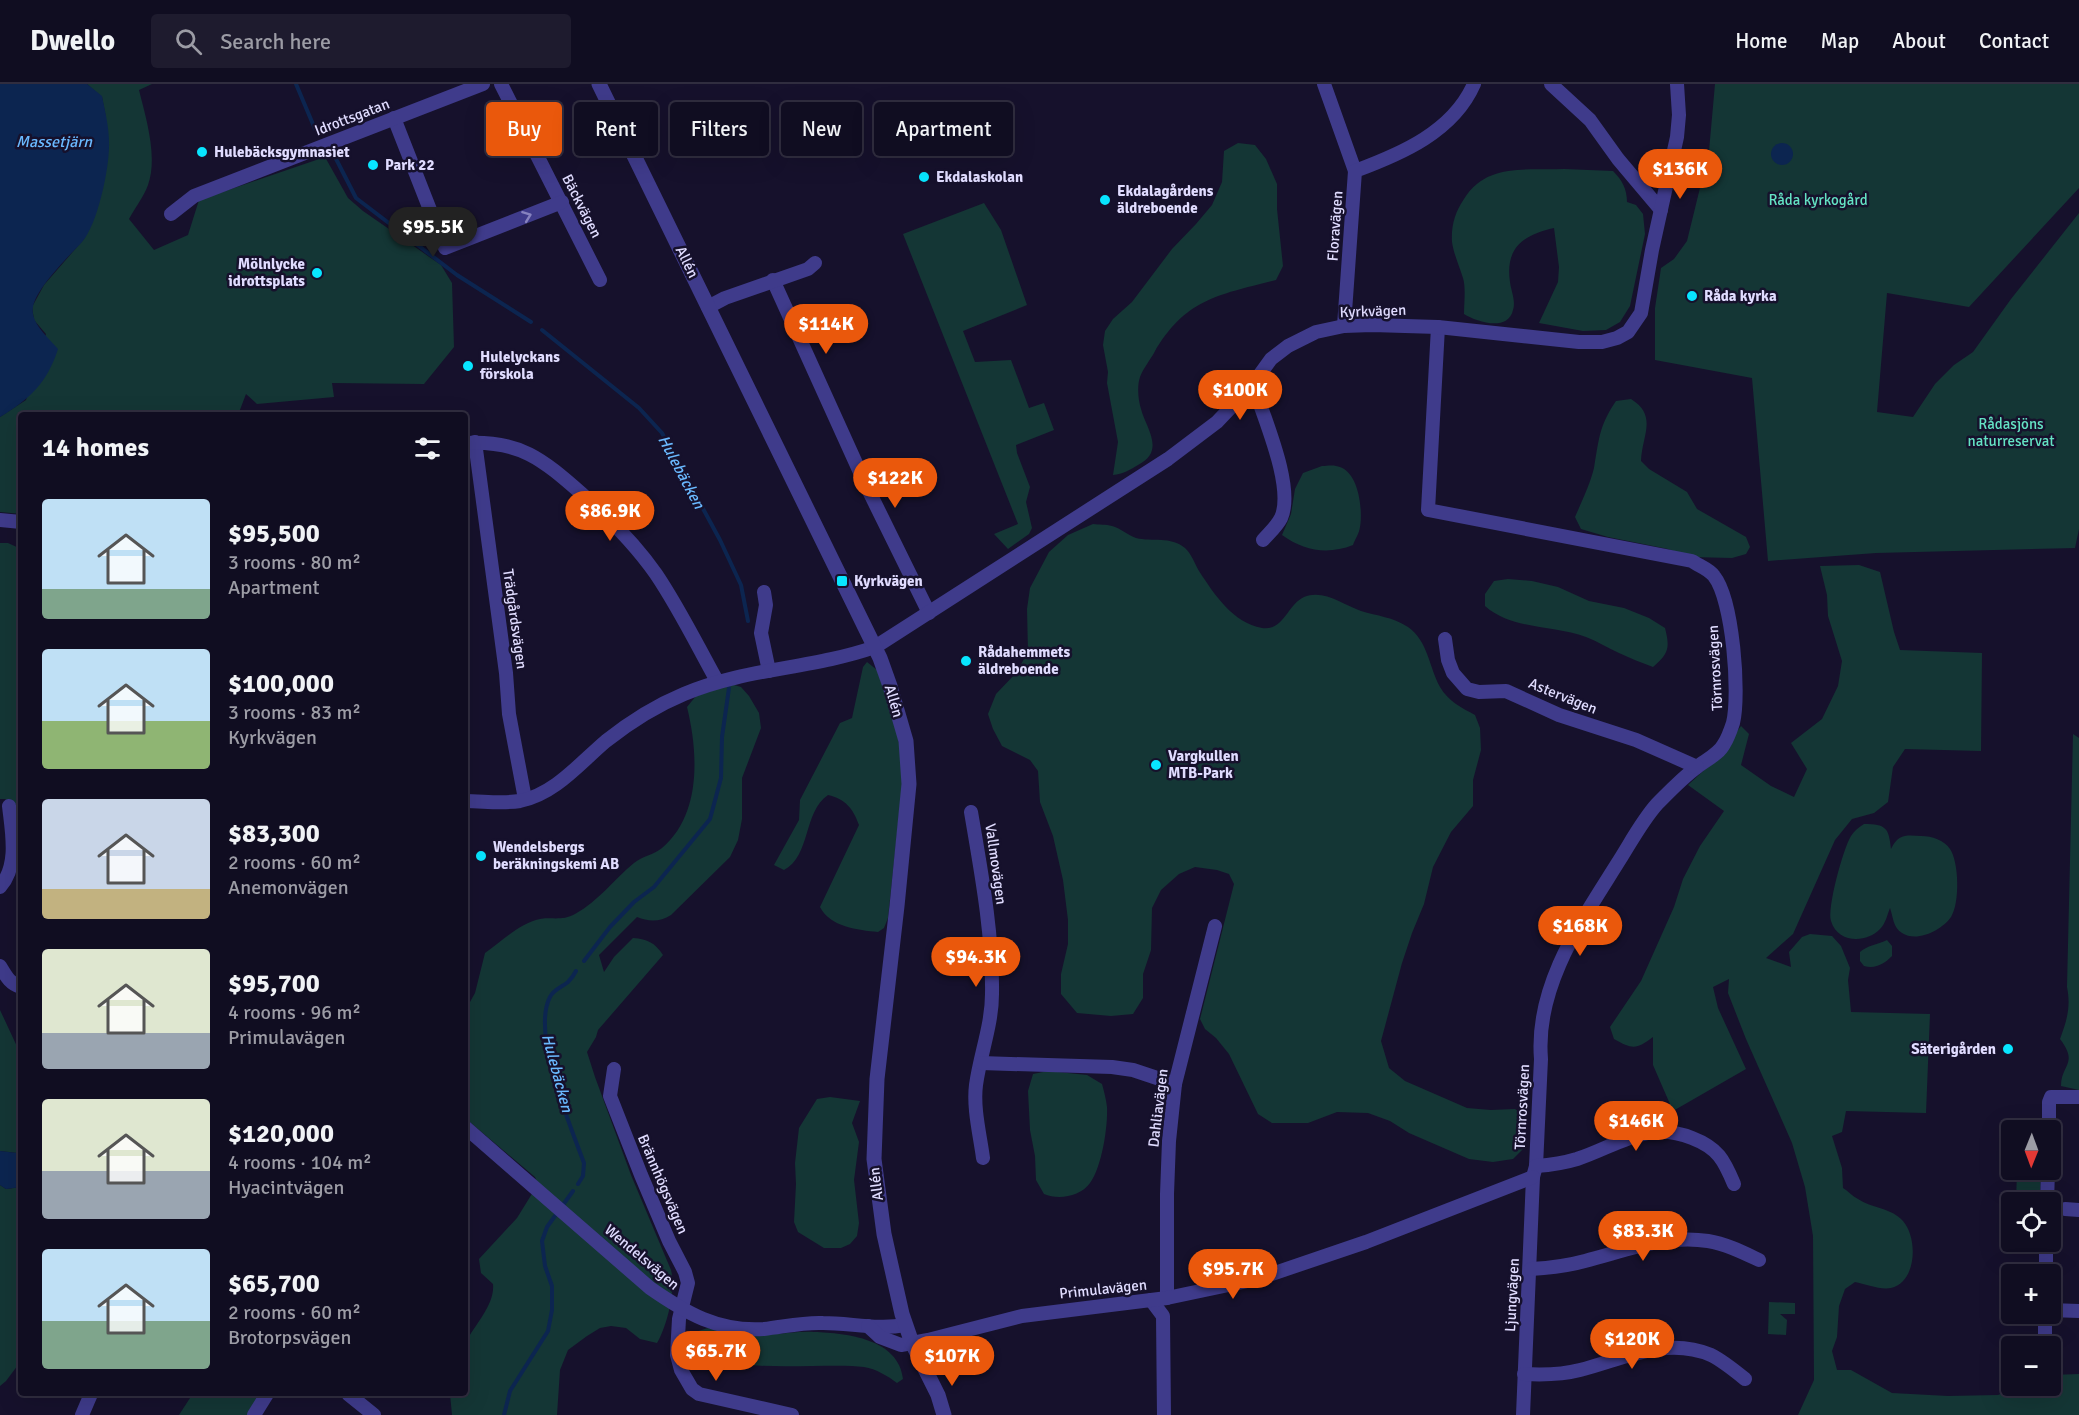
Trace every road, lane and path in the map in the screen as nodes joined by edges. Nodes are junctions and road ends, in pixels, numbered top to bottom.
1 (483, 84) edge
2 (501, 84) edge
3 (599, 84) edge
4 (1324, 84) edge
5 (1474, 84) edge
6 (1551, 84) edge
7 (1677, 84) edge
8 (394, 118) junction
9 (1355, 171) junction
10 (562, 202) junction
11 (1661, 210) junction
12 (171, 214) dead end
13 (815, 263) dead end
14 (600, 280) dead end
15 (774, 280) junction
16 (708, 307) junction
17 (1344, 326) junction
18 (1438, 327) junction
19 (1252, 384) junction
20 (470, 443) edge
21 (0, 520) edge
22 (18, 522) edge
23 (1263, 540) dead end
24 (764, 592) dead end
25 (928, 613) junction
26 (1445, 639) dead end
27 (874, 647) junction
28 (769, 671) junction
29 (717, 681) junction
30 (1697, 767) junction
31 (525, 799) junction
32 (468, 801) edge
33 (10, 806) edge
34 (971, 812) dead end
35 (0, 887) edge
36 (1215, 926) dead end
37 (0, 966) edge
38 (18, 986) edge
39 (981, 1063) junction
40 (614, 1069) dead end
41 (1175, 1084) junction
42 (2079, 1097) edge
43 (2049, 1120) edge
44 (468, 1130) edge
45 (983, 1158) dead end
46 (1535, 1172) junction
47 (1734, 1184) dead end
48 (1759, 1260) dead end
49 (1531, 1269) junction
50 (1167, 1298) junction
51 (1151, 1300) junction
52 (680, 1309) junction
53 (2061, 1310) edge
54 (2079, 1311) edge
55 (905, 1325) junction
56 (868, 1326) junction
57 (912, 1343) junction
58 (1524, 1374) junction
59 (926, 1375) junction
60 (1745, 1379) dead end
61 (90, 1396) edge
62 (266, 1396) edge
63 (350, 1396) edge
64 (82, 1415) edge
65 (254, 1415) edge
66 (374, 1415) edge
67 (792, 1415) edge
68 (935, 1415) edge
69 (944, 1415) edge
70 (1164, 1415) edge
71 (1523, 1415) edge

1 - 8 street, Idrottsgatan
2 - 10 street, Bäckvägen
3 - 16 street, Allén
4 - 9 street
5 - 9 street, Floravägen
6 - 11 street
7 - 11 street, Kyrkvägen
8 -> 10 street
8 - 12 street, Idrottsgatan
9 - 17 street, Floravägen
10 - 14 street, Bäckvägen
11 - 18 street, Kyrkvägen
13 - 15 street
15 - 16 street
15 - 25 street
16 - 27 street, Allén
17 - 18 street, Kyrkvägen
17 - 19 street, Kyrkvägen
18 - 30 street, Törnrosvägen
19 - 23 street
19 - 25 street, Kyrkvägen
20 - 29 street
20 - 31 street, Trädgårdsvägen
21 - 22 street
24 - 28 street
25 - 27 street, Kyrkvägen
26 - 30 street, Astervägen
27 - 28 street, Kyrkvägen
27 - 55 street, Allén
28 - 29 street, Kyrkvägen
29 - 31 street, Kyrkvägen
30 - 46 street, Törnrosvägen
31 - 32 street, Kyrkvägen
33 - 35 street
34 - 39 street, Vallmovägen
36 - 41 street, Dahliavägen
37 - 38 street
39 - 41 street
39 - 45 street, Vallmovägen
40 - 52 street, Brännhögsvägen
41 - 50 street, Dahliavägen
42 - 43 street
44 - 52 street, Wendelsvägen
46 - 47 street, Primulavägen
46 - 49 street, Ljungvägen
46 - 50 street, Primulavägen
48 - 49 street
49 - 58 street, Ljungvägen
50 - 51 street, Primulavägen
51 - 57 street, Primulavägen
51 - 70 street
52 - 56 street, Wendelsvägen
52 - 67 street, Brännhögsvägen
53 - 54 street
55 - 56 street, Wendelsvägen
55 - 57 street, Allén
56 - 57 street, Wendelsvägen
57 - 59 street, Allén
58 - 60 street
58 - 71 street, Ljungvägen
59 - 68 street, Allén
59 - 69 street, Allén
61 - 64 street
62 - 65 street
63 - 66 street

